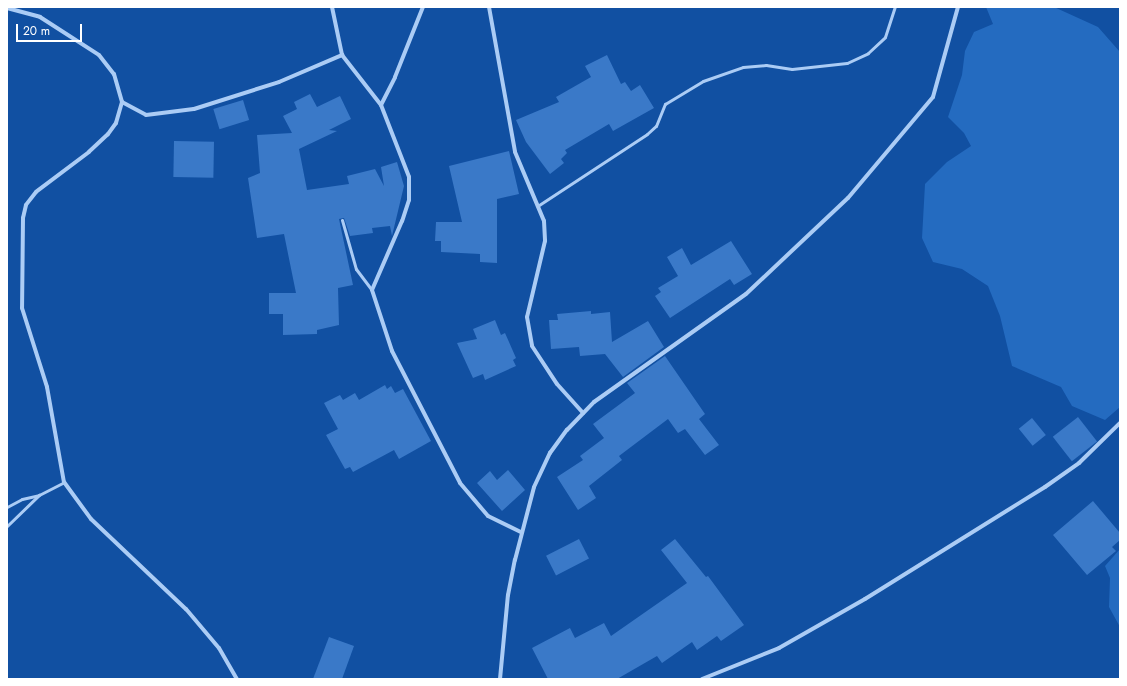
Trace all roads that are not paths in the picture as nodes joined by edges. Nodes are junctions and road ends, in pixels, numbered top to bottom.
1 (332, 7) edge
2 (423, 7) edge
3 (489, 7) edge
4 (895, 7) edge
5 (958, 7) edge
6 (7, 8) edge
7 (342, 55) junction
8 (122, 102) junction
9 (381, 105) junction
10 (540, 205) junction
11 (342, 220) dead end
12 (372, 290) junction
13 (583, 413) junction
14 (1120, 424) edge
15 (64, 482) junction
16 (38, 495) junction
17 (7, 507) edge
18 (7, 526) edge
19 (521, 532) junction
20 (238, 679) edge
21 (500, 679) edge
22 (702, 679) edge

1 - 7 street
2 - 9 street
3 - 10 street
4 - 10 lane
5 - 13 street
6 - 8 street
7 - 8 street
7 - 9 street
8 - 15 street
9 - 12 street
10 - 13 street
11 - 12 lane
12 - 19 street
13 - 19 street
14 - 22 street
15 - 16 lane
15 - 20 street
16 - 17 lane
16 - 18 lane
19 - 21 street

